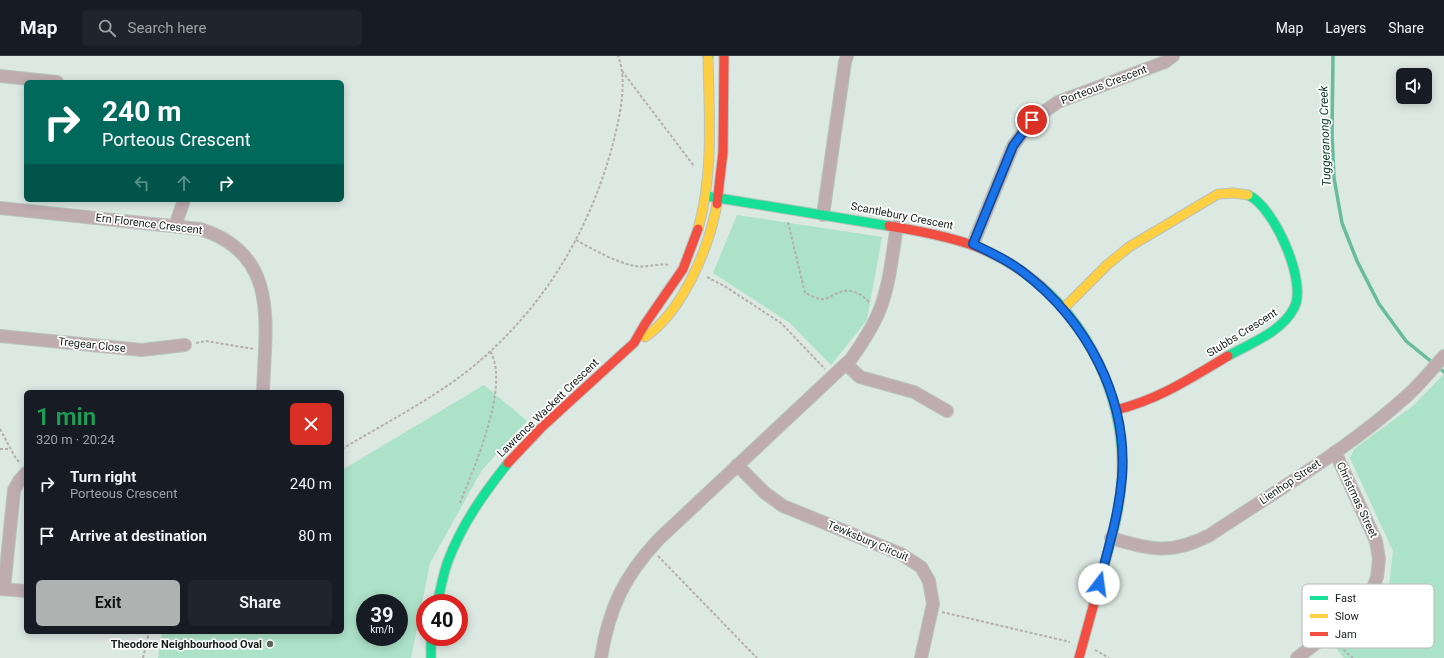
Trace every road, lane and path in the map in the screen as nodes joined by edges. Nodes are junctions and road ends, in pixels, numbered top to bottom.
1 (618, 56) edge
2 (708, 56) edge
3 (724, 56) edge
4 (847, 56) edge
5 (1173, 56) edge
6 (622, 71) junction
7 (0, 76) edge
8 (38, 80) edge
9 (707, 174) junction
10 (706, 196) junction
11 (719, 198) junction
12 (183, 202) edge
13 (0, 208) edge
14 (788, 209) junction
15 (823, 214) junction
16 (175, 226) junction
17 (897, 226) junction
18 (576, 240) junction
19 (973, 244) junction
20 (682, 271) junction
21 (702, 275) dead end
22 (1064, 308) junction
23 (877, 315) junction
24 (0, 336) edge
25 (634, 343) junction
26 (185, 346) joint
27 (258, 350) dead end
28 (490, 351) junction
29 (1444, 356) edge
30 (846, 364) junction
31 (833, 377) junction
32 (263, 390) edge
33 (1116, 410) junction
34 (947, 411) dead end
35 (0, 429) edge
36 (344, 448) edge
37 (0, 449) edge
38 (10, 449) junction
39 (1335, 452) junction
40 (738, 465) junction
41 (24, 470) edge
42 (459, 507) dead end
43 (1111, 538) junction
44 (654, 552) dead end
45 (1375, 584) edge
46 (2, 589) edge
47 (24, 591) edge
48 (440, 594) edge
49 (932, 610) junction
50 (149, 634) edge
51 (1082, 645) junction
52 (431, 646) edge
53 (1310, 648) edge
54 (1342, 648) edge
55 (143, 658) edge
56 (431, 658) edge
57 (600, 658) edge
58 (757, 658) edge
59 (921, 658) edge
60 (1079, 658) edge
61 (1109, 658) edge
62 (1297, 658) edge
63 (1353, 658) edge

1 - 6 path
2 - 9 street, Lawrence Wackett Crescent
3 - 11 street, Lawrence Wackett Crescent
4 - 15 street
5 - 19 street, Porteous Crescent
6 - 9 path
6 - 18 path
7 - 8 street
9 - 10 street, Lawrence Wackett Crescent
10 - 11 street, Scantlebury Crescent
10 - 20 street, Lawrence Wackett Crescent
11 - 14 street, Scantlebury Crescent
11 - 25 street, Lawrence Wackett Crescent
12 - 16 street
13 - 16 street, Ern Florence Crescent
14 - 15 street, Scantlebury Crescent
14 - 23 path
15 - 17 street, Scantlebury Crescent
16 - 32 street, Ern Florence Crescent
17 - 19 street, Scantlebury Crescent
17 - 23 street
18 - 20 path
18 - 28 path
19 - 22 street, Scantlebury Crescent
20 - 25 street, Lawrence Wackett Crescent
21 - 31 path
22 - 33 street, Scantlebury Crescent
22 - 33 street, Stubbs Crescent
23 - 30 street
24 - 26 street, Tregear Close
25 - 48 street, Lawrence Wackett Crescent
26 - 27 path
28 - 36 path
28 - 42 path
29 - 39 street, Lienhop Street
30 - 31 street
30 - 34 street
31 - 40 street
33 - 43 street, Scantlebury Crescent
35 - 38 path
37 - 38 path
38 - 41 path
39 - 43 street, Lienhop Street
39 - 45 street, Christmas Street
40 - 49 street, Tewksbury Circuit
40 - 57 street
41 - 46 street
43 - 51 street, Scantlebury Crescent
44 - 58 path
46 - 47 street
49 - 51 path
49 - 59 street, Tewksbury Circuit
50 - 55 path
51 - 60 street, Scantlebury Crescent
51 - 61 path
52 - 56 street
53 - 62 street, Christmas Street
54 - 63 path

